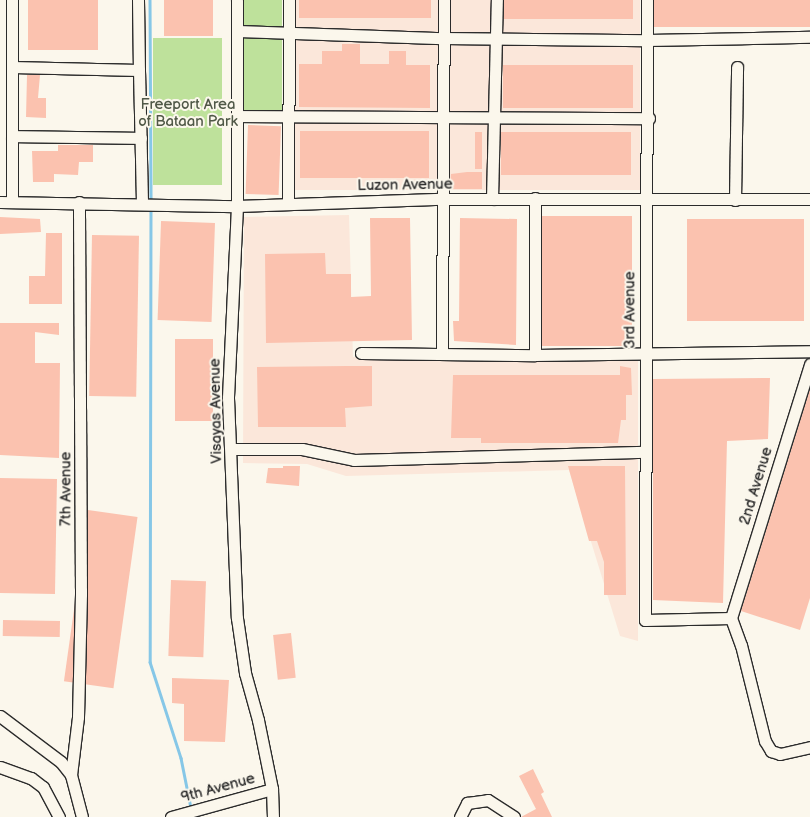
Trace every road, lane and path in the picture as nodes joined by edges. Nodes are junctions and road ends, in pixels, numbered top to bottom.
1 (12, 0) edge
2 (138, 0) edge
3 (237, 0) edge
4 (289, 0) edge
5 (444, 0) edge
6 (497, 0) edge
7 (647, 0) edge
8 (238, 31) junction
9 (290, 32) junction
10 (810, 37) edge
11 (443, 38) junction
12 (497, 38) junction
13 (647, 40) junction
14 (12, 67) junction
15 (737, 67) dead end
16 (139, 70) junction
17 (237, 116) junction
18 (290, 117) junction
19 (444, 117) junction
20 (497, 118) junction
21 (649, 118) junction
22 (12, 136) junction
23 (141, 138) junction
24 (536, 198) junction
25 (442, 199) junction
26 (492, 199) junction
27 (810, 199) edge
28 (646, 200) junction
29 (735, 200) junction
30 (6, 202) edge
31 (79, 202) junction
32 (288, 203) junction
33 (145, 204) junction
34 (236, 206) junction
35 (810, 352) edge
36 (361, 353) dead end
37 (442, 354) junction
38 (645, 354) junction
39 (535, 355) junction
40 (810, 364) edge
41 (230, 449) junction
42 (646, 452) junction
43 (730, 618) junction
44 (0, 716) edge
45 (810, 747) edge
46 (0, 767) edge
47 (71, 774) junction
48 (272, 789) junction
49 (59, 817) edge
50 (82, 817) edge
51 (171, 817) edge
52 (273, 817) edge
53 (460, 817) edge
54 (514, 817) edge

1 - 14 street
2 - 16 street
3 - 8 street, Visayas Avenue
4 - 9 street
5 - 11 street
6 - 12 street
7 - 13 street, 3rd Avenue
8 - 9 street
8 - 17 street, Visayas Avenue
9 - 11 street
9 - 18 street
10 - 13 street
11 - 12 street
11 - 19 street
12 - 13 street
12 - 20 street
13 - 21 street, 3rd Avenue
14 - 16 street
14 - 22 street
15 - 29 street
16 - 23 street
17 - 18 street
17 - 34 street, Visayas Avenue
18 - 19 street
18 - 32 street
19 - 20 street
19 - 25 street
20 - 21 street
20 - 26 street
21 - 28 street, 3rd Avenue
22 - 23 street
22 - 30 street
23 - 33 street
24 - 26 street, Luzon Avenue
24 - 28 street, Luzon Avenue
24 - 39 street
25 - 26 street, Luzon Avenue
25 - 32 street, Luzon Avenue
25 - 37 street
27 - 29 street, Luzon Avenue
28 - 29 street, Luzon Avenue
28 - 38 street, 3rd Avenue
30 - 31 street, Luzon Avenue
31 - 33 street, Luzon Avenue
31 - 47 street, 7th Avenue
32 - 34 street, Luzon Avenue
33 - 34 street, Luzon Avenue
34 - 41 street, Visayas Avenue
35 - 38 street
36 - 37 street
37 - 39 street
38 - 39 street
38 - 42 street, 3rd Avenue
40 - 43 street, 2nd Avenue
41 - 42 street
41 - 48 street, Visayas Avenue
42 - 43 street, 3rd Avenue
43 - 45 street
44 - 47 street
46 - 49 street
47 - 50 street
48 - 51 street, 9th Avenue
48 - 52 street, Visayas Avenue
53 - 54 street

